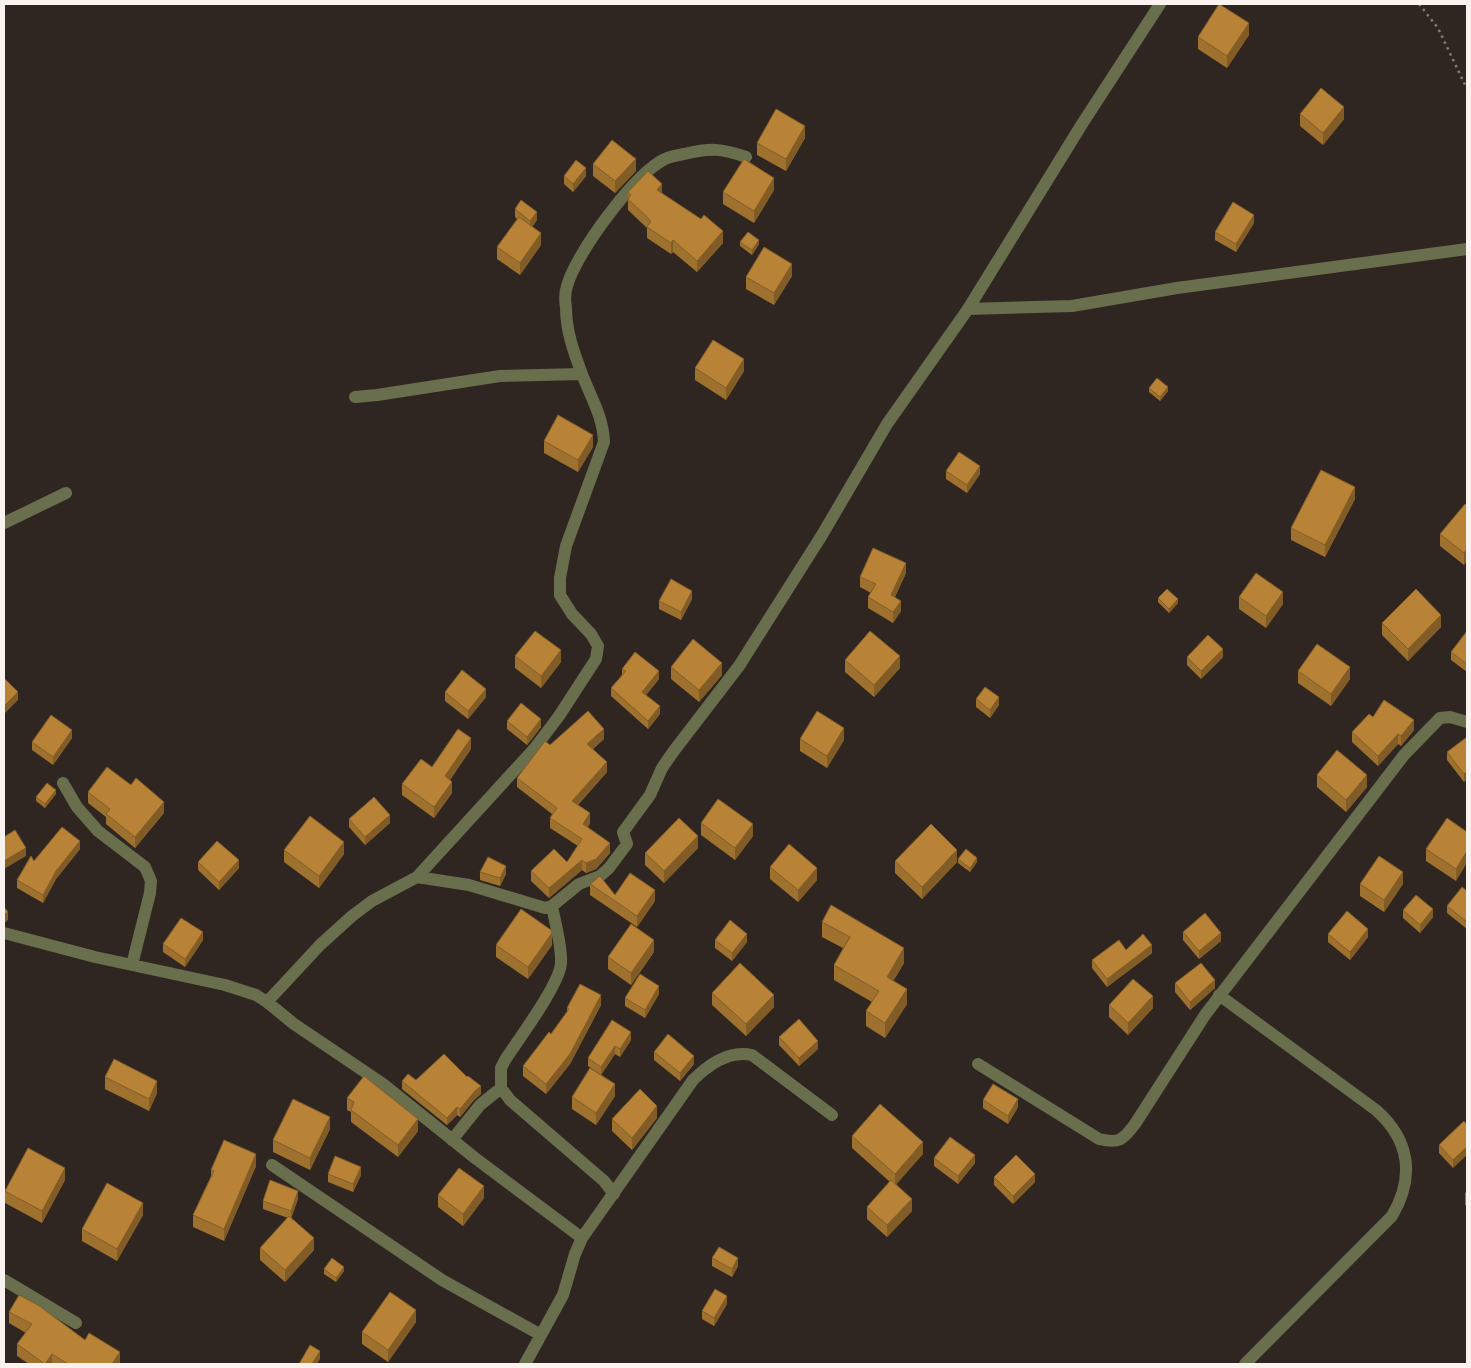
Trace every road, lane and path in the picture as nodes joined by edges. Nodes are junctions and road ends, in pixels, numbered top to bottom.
1 (1160, 4) edge
2 (1419, 4) edge
3 (1467, 89) edge
4 (746, 157) dead end
5 (1467, 249) edge
6 (968, 309) junction
7 (582, 374) junction
8 (355, 397) dead end
9 (66, 493) dead end
10 (4, 523) edge
11 (1467, 722) edge
12 (63, 783) dead end
13 (417, 877) junction
14 (552, 906) junction
15 (4, 933) edge
16 (132, 965) junction
17 (1220, 995) junction
18 (267, 1002) junction
19 (978, 1064) dead end
20 (501, 1088) junction
21 (832, 1115) dead end
22 (452, 1140) junction
23 (272, 1165) dead end
24 (614, 1194) junction
25 (582, 1238) junction
26 (4, 1280) edge
27 (76, 1323) dead end
28 (541, 1335) junction
29 (525, 1364) edge
30 (1245, 1364) edge

1 - 6 street
2 - 3 path
4 - 7 street
5 - 6 street
6 - 14 street
7 - 8 street
7 - 13 street
9 - 10 street
11 - 17 street
12 - 16 street
13 - 14 street
13 - 18 street
14 - 20 street
15 - 16 street
16 - 18 street
17 - 19 street
17 - 30 street
18 - 22 street
20 - 22 street
20 - 24 street
21 - 24 street
22 - 25 street
23 - 28 street
24 - 25 street
25 - 28 street
26 - 27 street
28 - 29 street

